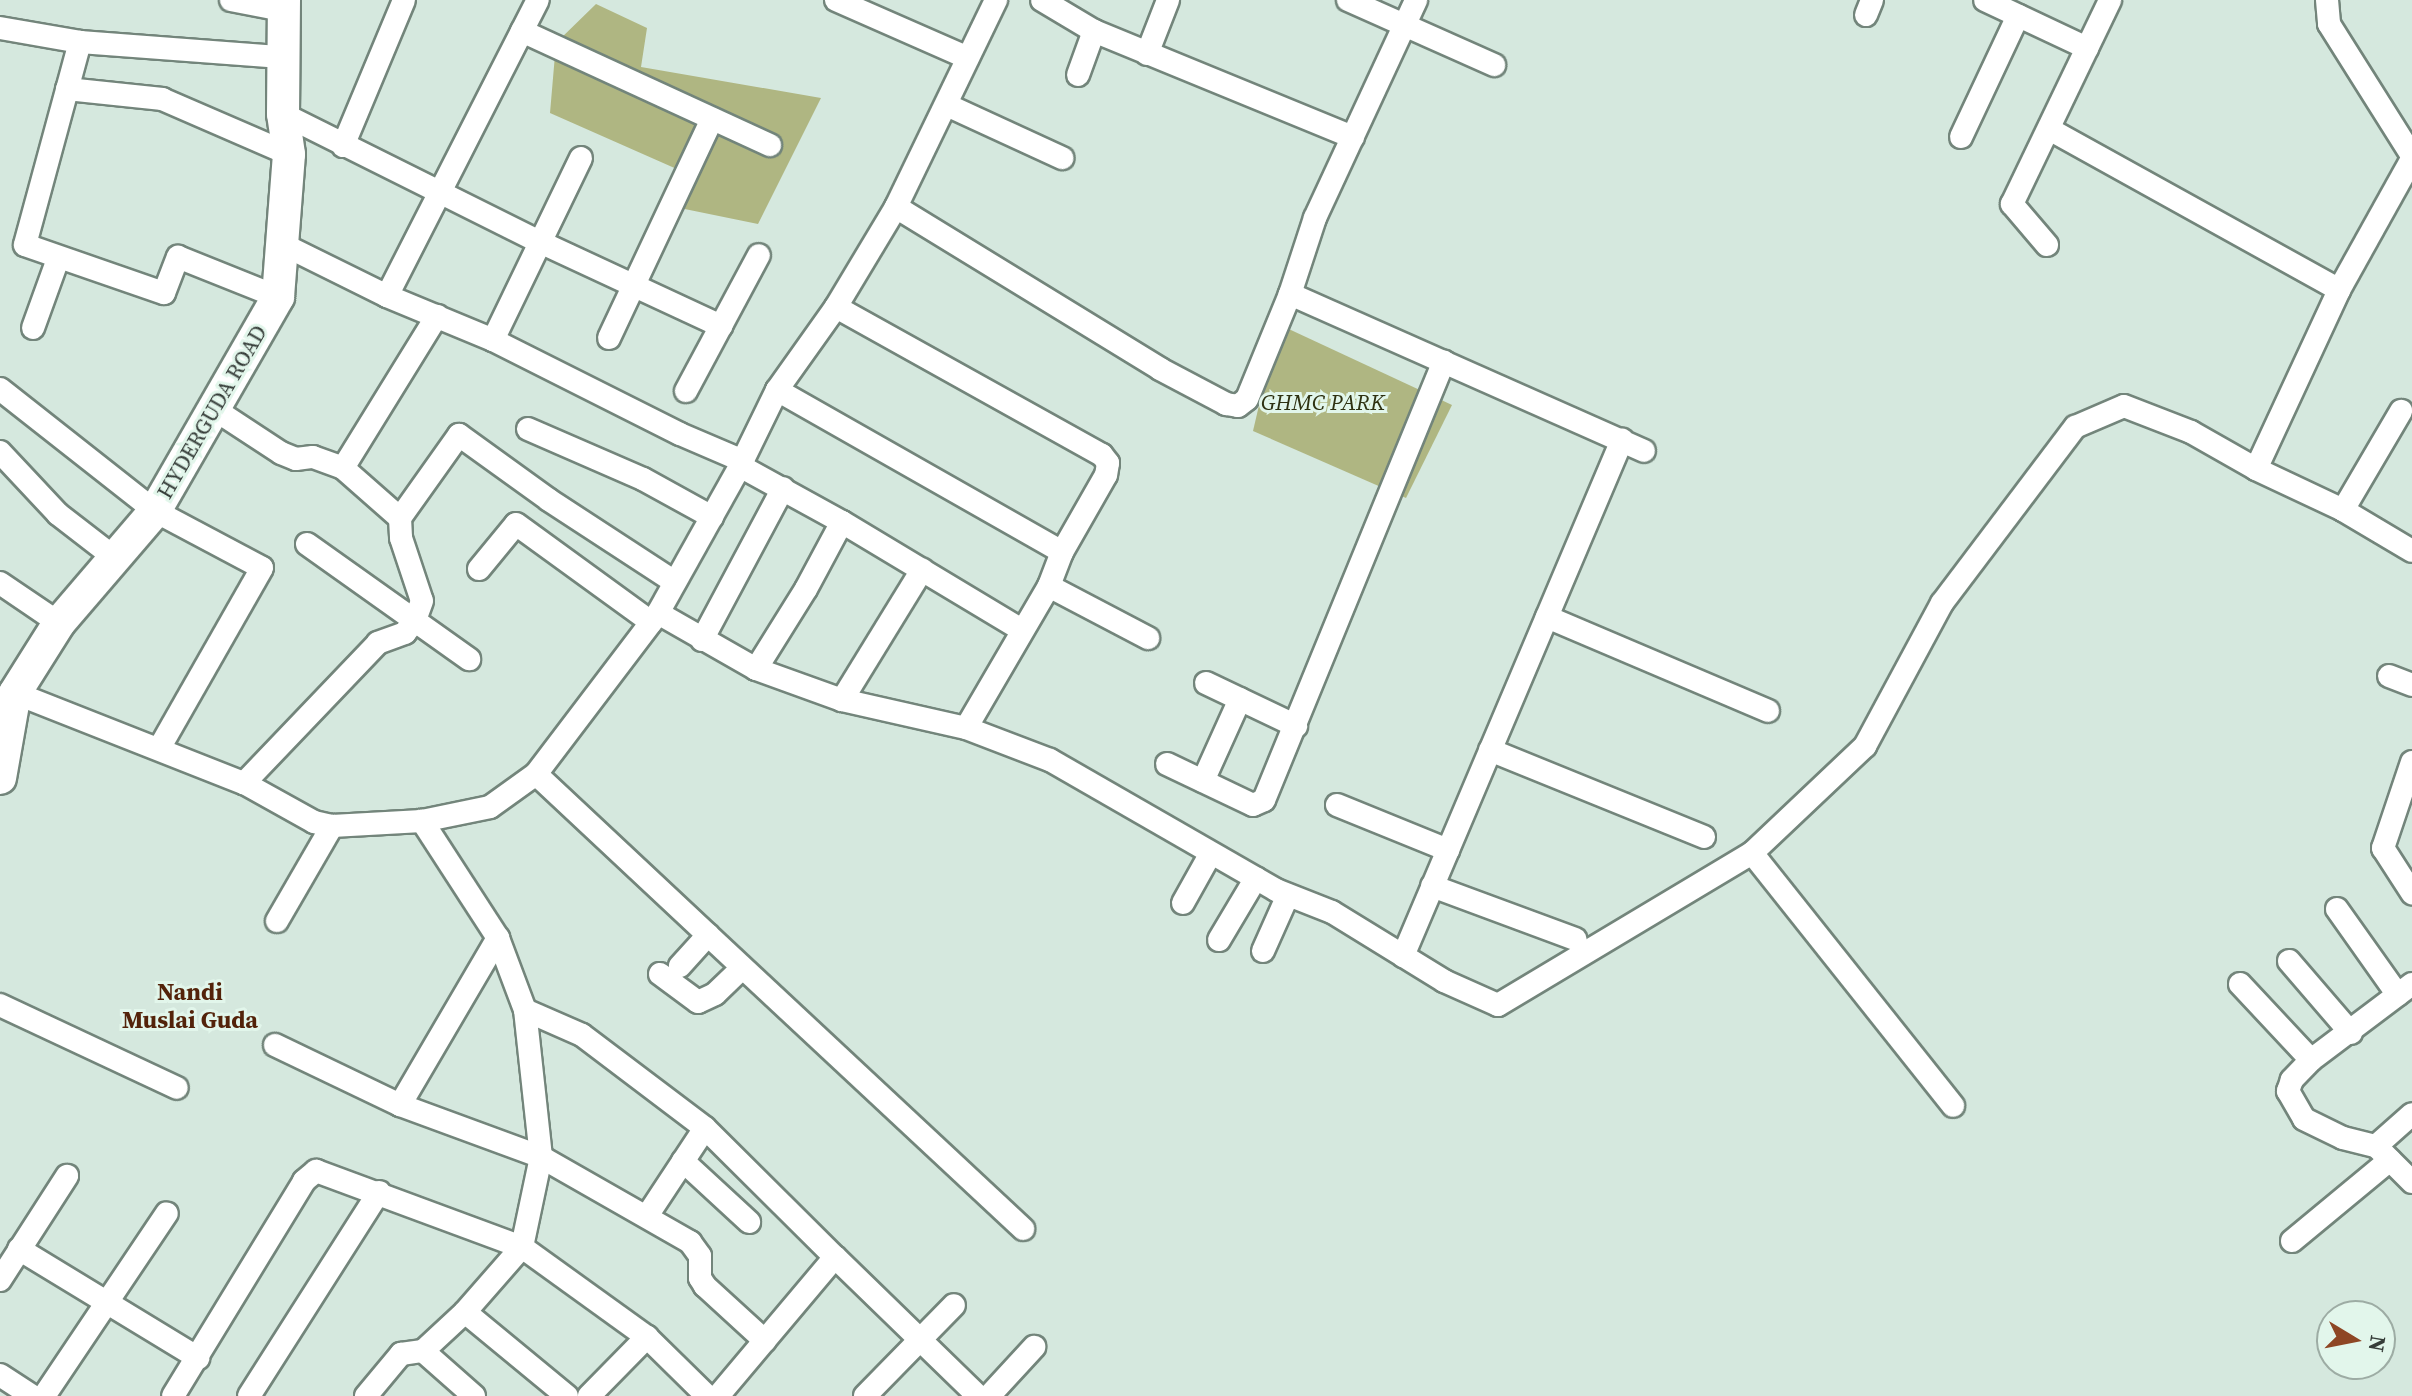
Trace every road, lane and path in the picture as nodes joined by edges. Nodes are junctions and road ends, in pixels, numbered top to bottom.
1 (231, 0) edge
2 (404, 0) edge
3 (538, 0) edge
4 (836, 0) edge
5 (996, 0) edge
6 (1042, 0) edge
7 (1168, 0) edge
8 (1348, 0) edge
9 (1416, 0) edge
10 (1985, 0) edge
11 (2110, 0) edge
12 (2327, 0) edge
13 (284, 5) edge
14 (2018, 16) junction
15 (1405, 23) junction
16 (0, 28) edge
17 (522, 31) junction
18 (1094, 31) junction
19 (80, 42) junction
20 (2087, 48) junction
21 (1147, 54) junction
22 (281, 57) junction
23 (968, 58) junction
24 (1494, 65) dead end
25 (1078, 75) dead end
26 (67, 89) junction
27 (947, 105) junction
28 (283, 114) junction
29 (712, 119) junction
30 (2049, 129) junction
31 (1353, 137) junction
32 (1961, 137) dead end
33 (770, 145) dead end
34 (343, 146) junction
35 (289, 154) junction
36 (2412, 157) edge
37 (581, 158) dead end
38 (1062, 158) dead end
39 (439, 190) junction
40 (896, 207) junction
41 (540, 242) junction
42 (282, 244) junction
43 (2047, 245) dead end
44 (759, 255) dead end
45 (58, 259) junction
46 (635, 285) junction
47 (2339, 290) junction
48 (1290, 294) junction
49 (387, 296) junction
50 (278, 297) junction
51 (836, 307) junction
52 (437, 316) junction
53 (721, 326) junction
54 (33, 328) dead end
55 (609, 338) dead end
56 (493, 340) junction
57 (1444, 362) junction
58 (0, 389) edge
59 (777, 390) junction
60 (686, 391) dead end
61 (214, 409) junction
62 (2401, 411) dead end
63 (528, 429) dead end
64 (1622, 440) junction
65 (1644, 451) dead end
66 (0, 452) edge
67 (741, 463) junction
68 (343, 468) junction
69 (2256, 469) junction
70 (783, 488) junction
71 (2343, 510) junction
72 (155, 511) junction
73 (712, 517) junction
74 (400, 518) junction
75 (842, 522) junction
76 (307, 544) dead end
77 (2412, 551) edge
78 (1062, 552) junction
79 (115, 558) junction
80 (479, 569) dead end
81 (922, 570) junction
82 (675, 582) junction
83 (0, 583) edge
84 (1049, 586) junction
85 (655, 617) junction
86 (1547, 617) junction
87 (415, 620) junction
88 (59, 623) junction
89 (1022, 630) junction
90 (1148, 638) dead end
91 (702, 640) junction
92 (469, 659) dead end
93 (756, 669) junction
94 (2389, 676) dead end
95 (1206, 683) dead end
96 (2412, 685) edge
97 (15, 693) junction
98 (1240, 699) junction
99 (842, 700) junction
100 (1768, 711) dead end
101 (1296, 726) junction
102 (966, 728) junction
103 (160, 747) junction
104 (1490, 750) junction
105 (2412, 762) edge
106 (1167, 764) dead end
107 (536, 774) junction
108 (0, 778) edge
109 (1203, 781) junction
110 (244, 783) junction
111 (1337, 805) dead end
112 (422, 821) junction
113 (332, 826) junction
114 (1704, 837) dead end
115 (1448, 850) junction
116 (1211, 853) junction
117 (1752, 853) junction
118 (1256, 878) junction
119 (1432, 886) junction
120 (2412, 893) edge
121 (1288, 895) junction
122 (1183, 903) dead end
123 (2337, 909) dead end
124 (277, 921) dead end
125 (708, 935) junction
126 (498, 938) junction
127 (1575, 939) dead end
128 (1219, 940) dead end
129 (1263, 951) dead end
130 (1403, 956) junction
131 (2289, 961) dead end
132 (742, 968) junction
133 (2240, 984) dead end
134 (2405, 990) edge
135 (0, 1005) edge
136 (525, 1010) junction
137 (2351, 1033) junction
138 (275, 1045) dead end
139 (2311, 1060) junction
140 (177, 1088) dead end
141 (400, 1105) junction
142 (1953, 1106) dead end
143 (2412, 1114) edge
144 (705, 1128) junction
145 (2383, 1153) junction
146 (541, 1157) junction
147 (683, 1161) junction
148 (67, 1176) dead end
149 (2412, 1182) edge
150 (379, 1192) junction
151 (167, 1213) dead end
152 (647, 1216) junction
153 (749, 1222) dead end
154 (1023, 1229) dead end
155 (2292, 1241) dead end
156 (522, 1247) junction
157 (19, 1249) junction
158 (835, 1257) junction
159 (0, 1280) edge
160 (105, 1302) junction
161 (954, 1305) dead end
162 (465, 1312) junction
163 (647, 1337) junction
164 (921, 1339) junction
165 (765, 1341) junction
166 (1034, 1347) dead end
167 (423, 1351) junction
168 (198, 1358) junction
169 (44, 1396) edge
170 (173, 1396) edge
171 (249, 1396) edge
172 (366, 1396) edge
173 (474, 1396) edge
174 (567, 1396) edge
175 (589, 1396) edge
176 (707, 1396) edge
177 (718, 1396) edge
178 (865, 1396) edge
179 (978, 1396) edge
180 (989, 1396) edge

1 - 13 street
2 - 34 street
3 - 17 street
4 - 23 street
5 - 23 street
6 - 18 street
7 - 21 street
8 - 15 street
9 - 15 street
10 - 14 street
11 - 20 street
12 - 36 street
13 - 22 street, HYDERGUDA ROAD
14 - 20 street
14 - 32 street
15 - 24 street
15 - 31 street
16 - 19 street
17 - 29 street
17 - 39 street
18 - 21 street
18 - 25 street
19 - 22 street
19 - 26 street
20 - 30 street
21 - 31 street
22 - 28 street, HYDERGUDA ROAD
23 - 27 street
26 - 35 street
26 - 45 street
27 - 38 street
27 - 40 street
28 - 34 street
28 - 35 street, HYDERGUDA ROAD
29 - 33 street
29 - 46 street
30 - 43 street
30 - 47 street
31 - 48 street
34 - 39 street
35 - 42 street, HYDERGUDA ROAD
36 - 47 street
37 - 41 street
39 - 41 street
39 - 49 street
40 - 48 street
40 - 51 street
41 - 46 street
41 - 56 street
42 - 49 street
42 - 50 street, HYDERGUDA ROAD
44 - 53 street
45 - 50 street
45 - 54 street
46 - 53 street
46 - 55 street
47 - 69 street
48 - 57 street
49 - 52 street
50 - 61 street, HYDERGUDA ROAD
51 - 59 street
51 - 78 street
52 - 56 street
52 - 68 street
53 - 60 street
56 - 67 street
57 - 64 street
57 - 101 street
58 - 72 street
59 - 67 street
59 - 78 street
61 - 68 street
61 - 72 street, HYDERGUDA ROAD
62 - 71 street
63 - 73 street
64 - 65 street
64 - 86 street
66 - 79 street
67 - 70 street
67 - 73 street
68 - 74 street
69 - 71 street
69 - 117 street
70 - 75 street
70 - 91 street
71 - 77 street
72 - 79 street, HYDERGUDA ROAD
72 - 103 street
73 - 82 street
74 - 82 street
74 - 87 street
75 - 81 street
75 - 93 street
76 - 87 street
78 - 84 street
79 - 88 street, HYDERGUDA ROAD
80 - 85 street
81 - 89 street
81 - 99 street
82 - 85 street
83 - 88 street
84 - 89 street
84 - 90 street
85 - 91 street
85 - 107 street
86 - 100 street
86 - 104 street
87 - 92 street
87 - 110 street
88 - 97 street, HYDERGUDA ROAD
89 - 102 street
91 - 93 street
93 - 99 street
94 - 96 street
95 - 98 street
97 - 103 street
97 - 108 street, HYDERGUDA ROAD
98 - 101 street
98 - 109 street
99 - 102 street
101 - 109 street
102 - 116 street
103 - 110 street
104 - 114 street
104 - 115 street
105 - 120 street
106 - 109 street
107 - 112 street
107 - 125 street
110 - 113 street
111 - 115 street
112 - 113 street
112 - 126 street
113 - 124 street
115 - 119 street
116 - 118 street
116 - 122 street
117 - 130 street
117 - 142 street
118 - 121 street
118 - 128 street
119 - 127 street
119 - 130 street
121 - 129 street
121 - 130 street
123 - 134 street
125 - 132 street
125 - 132 street
126 - 136 street
126 - 141 street
131 - 137 street
132 - 154 street
133 - 139 street
134 - 137 street
135 - 140 street
136 - 144 street
136 - 146 street
137 - 139 street
138 - 141 street
139 - 145 street
141 - 146 street
143 - 145 street
144 - 147 street
144 - 158 street
145 - 149 street
145 - 155 street
146 - 152 street
146 - 156 street
147 - 152 street
147 - 153 street
148 - 157 street
150 - 156 street
150 - 168 street
150 - 171 street
151 - 160 street
152 - 165 street
156 - 162 street
156 - 163 street
157 - 159 street
157 - 160 street
158 - 164 street
158 - 165 street
160 - 168 street
160 - 169 street
161 - 164 street
162 - 167 street
162 - 174 street
163 - 175 street
163 - 176 street
164 - 178 street
164 - 179 street
165 - 177 street
166 - 180 street
167 - 172 street
167 - 173 street
168 - 170 street

